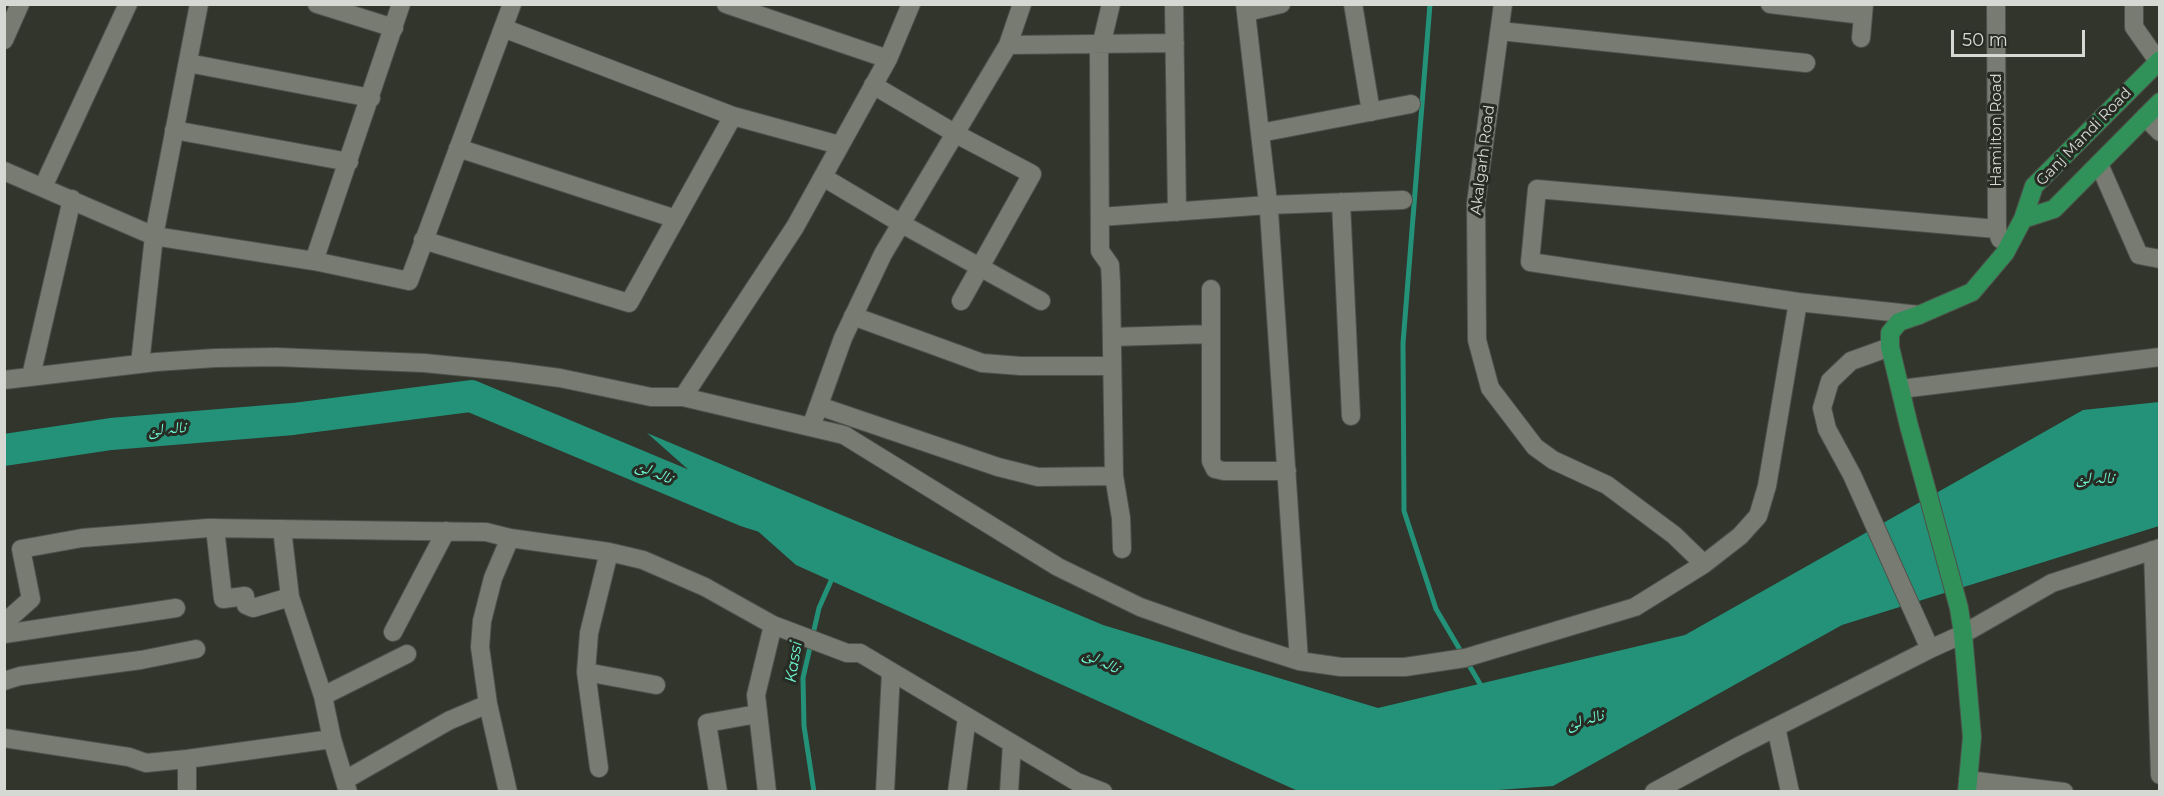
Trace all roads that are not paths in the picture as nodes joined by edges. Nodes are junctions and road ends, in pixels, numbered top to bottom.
1 (20, 4) edge
2 (128, 4) edge
3 (199, 4) edge
4 (317, 4) edge
5 (402, 4) edge
6 (512, 4) edge
7 (726, 4) edge
8 (911, 4) edge
9 (1022, 4) edge
10 (1111, 4) edge
11 (1174, 4) edge
12 (1281, 4) edge
13 (1353, 4) edge
14 (1503, 4) edge
15 (1770, 4) edge
16 (1996, 4) edge
17 (2134, 4) edge
18 (1246, 8) edge
19 (1863, 10) edge
20 (394, 28) junction
21 (503, 28) junction
22 (1500, 31) junction
23 (1861, 38) dead end
24 (4, 40) edge
25 (1175, 43) junction
26 (1101, 44) junction
27 (1008, 45) junction
28 (888, 59) junction
29 (2159, 60) edge
30 (188, 63) junction
31 (1806, 63) dead end
32 (873, 85) junction
33 (371, 98) junction
34 (2160, 102) edge
35 (1412, 104) dead end
36 (1371, 112) junction
37 (733, 116) junction
38 (2145, 117) junction
39 (174, 130) junction
40 (2160, 132) edge
41 (1260, 133) junction
42 (956, 134) junction
43 (839, 145) junction
44 (458, 148) junction
45 (349, 162) junction
46 (2099, 164) junction
47 (4, 171) edge
48 (823, 177) junction
49 (43, 187) junction
50 (72, 200) junction
51 (1403, 200) dead end
52 (1341, 202) junction
53 (1268, 205) junction
54 (1177, 212) junction
55 (1100, 217) junction
56 (676, 219) junction
57 (2023, 219) junction
58 (902, 224) junction
59 (1997, 230) junction
60 (154, 236) junction
61 (423, 240) junction
62 (2005, 254) junction
63 (2160, 259) edge
64 (314, 261) junction
65 (980, 267) junction
66 (1211, 290) dead end
67 (961, 301) dead end
68 (1041, 301) dead end
69 (1798, 302) junction
70 (1919, 315) junction
71 (853, 316) junction
72 (1211, 334) junction
73 (1112, 337) junction
74 (1890, 347) junction
75 (2160, 357) edge
76 (140, 364) junction
77 (1113, 366) junction
78 (31, 376) junction
79 (4, 380) edge
80 (1901, 389) junction
81 (683, 397) junction
82 (819, 406) junction
83 (1351, 416) dead end
84 (811, 427) junction
85 (1287, 471) junction
86 (1114, 476) junction
87 (215, 528) junction
88 (282, 529) junction
89 (446, 531) junction
90 (510, 538) junction
91 (1122, 549) dead end
92 (2156, 549) edge
93 (609, 552) junction
94 (1704, 564) junction
95 (290, 597) junction
96 (176, 608) dead end
97 (4, 623) edge
98 (773, 625) junction
99 (393, 632) dead end
100 (1964, 633) junction
101 (4, 634) edge
102 (196, 649) dead end
103 (1930, 649) junction
104 (407, 654) dead end
105 (1299, 661) junction
106 (586, 672) junction
107 (891, 672) junction
108 (4, 681) edge
109 (656, 685) dead end
110 (323, 696) junction
111 (488, 704) junction
112 (757, 714) junction
113 (967, 717) junction
114 (1776, 727) junction
115 (4, 738) edge
116 (332, 739) junction
117 (1012, 744) junction
118 (187, 759) junction
119 (599, 768) dead end
120 (2160, 775) edge
121 (1064, 783) edge
122 (346, 786) edge
123 (1967, 786) edge
124 (187, 792) edge
125 (508, 792) edge
126 (717, 792) edge
127 (767, 792) edge
128 (885, 792) edge
129 (957, 792) edge
130 (1009, 792) edge
131 (1103, 792) edge
132 (1654, 792) edge
133 (1790, 792) edge
134 (2064, 792) edge

1 - 24 street
2 - 49 street
3 - 30 street
4 - 20 street
5 - 20 street
6 - 21 street
7 - 28 street
8 - 28 street
9 - 27 street
10 - 26 street
11 - 25 street
12 - 18 street
13 - 36 street
14 - 22 street, Akalgarh Road
15 - 19 street
16 - 59 street, Hamilton Road
17 - 29 street
18 - 41 street
19 - 23 street
20 - 33 street
21 - 37 street
21 - 44 street
22 - 31 street
22 - 94 street, Akalgarh Road
25 - 26 street
25 - 54 street
26 - 27 street
26 - 55 street
27 - 42 street
28 - 32 street
29 - 57 main road, Ganj Mandi Road
30 - 33 street
30 - 39 street
32 - 42 street
32 - 43 street
33 - 45 street
34 - 38 main road, Ganj Mandi Road
35 - 36 street
36 - 41 street
37 - 43 street
37 - 56 street
38 - 40 street
38 - 46 main road, Ganj Mandi Road
39 - 45 street
39 - 60 street
41 - 53 street
42 - 58 street
42 - 65 street
43 - 48 street
44 - 56 street
44 - 61 street
45 - 64 street
46 - 57 main road, Ganj Mandi Road
46 - 63 street
47 - 49 street
48 - 58 street
48 - 81 street
49 - 50 street
50 - 60 street
50 - 78 street
51 - 52 street
52 - 53 street
52 - 83 street
53 - 54 street
53 - 85 street
54 - 55 street
55 - 73 street
56 - 61 street
57 - 62 main road
58 - 65 street
58 - 71 street
59 - 62 street, Hamilton Road
59 - 69 street
60 - 64 street
60 - 76 street
61 - 64 street
62 - 70 main road
65 - 67 street
65 - 68 street
66 - 72 street
69 - 70 street
69 - 94 street
70 - 74 main road
71 - 77 street
71 - 82 street
72 - 73 street
72 - 85 street
73 - 77 street
74 - 80 main road
74 - 103 street
75 - 80 street
76 - 78 street
76 - 81 street
77 - 86 street
78 - 79 street
80 - 100 main road
81 - 84 street
82 - 84 street
82 - 86 street
84 - 105 street
85 - 105 street
86 - 91 street
87 - 88 street
87 - 95 street
87 - 97 street
88 - 89 street
88 - 95 street
89 - 90 street
89 - 99 street
90 - 93 street
90 - 111 street
92 - 100 street
92 - 120 street
93 - 98 street
93 - 106 street
94 - 105 street
95 - 110 street
96 - 101 street
98 - 107 street
98 - 112 street
100 - 103 street
100 - 123 main road
102 - 108 street
103 - 114 street
104 - 110 street
106 - 109 street
106 - 119 street
107 - 113 street
107 - 128 street
110 - 116 street
111 - 122 street
111 - 125 street
112 - 126 street
112 - 127 street
113 - 117 street
113 - 129 street
114 - 132 street
114 - 133 street
115 - 118 street
116 - 118 street
116 - 122 street
117 - 121 street
117 - 130 street
118 - 124 street
121 - 131 street
123 - 134 street

